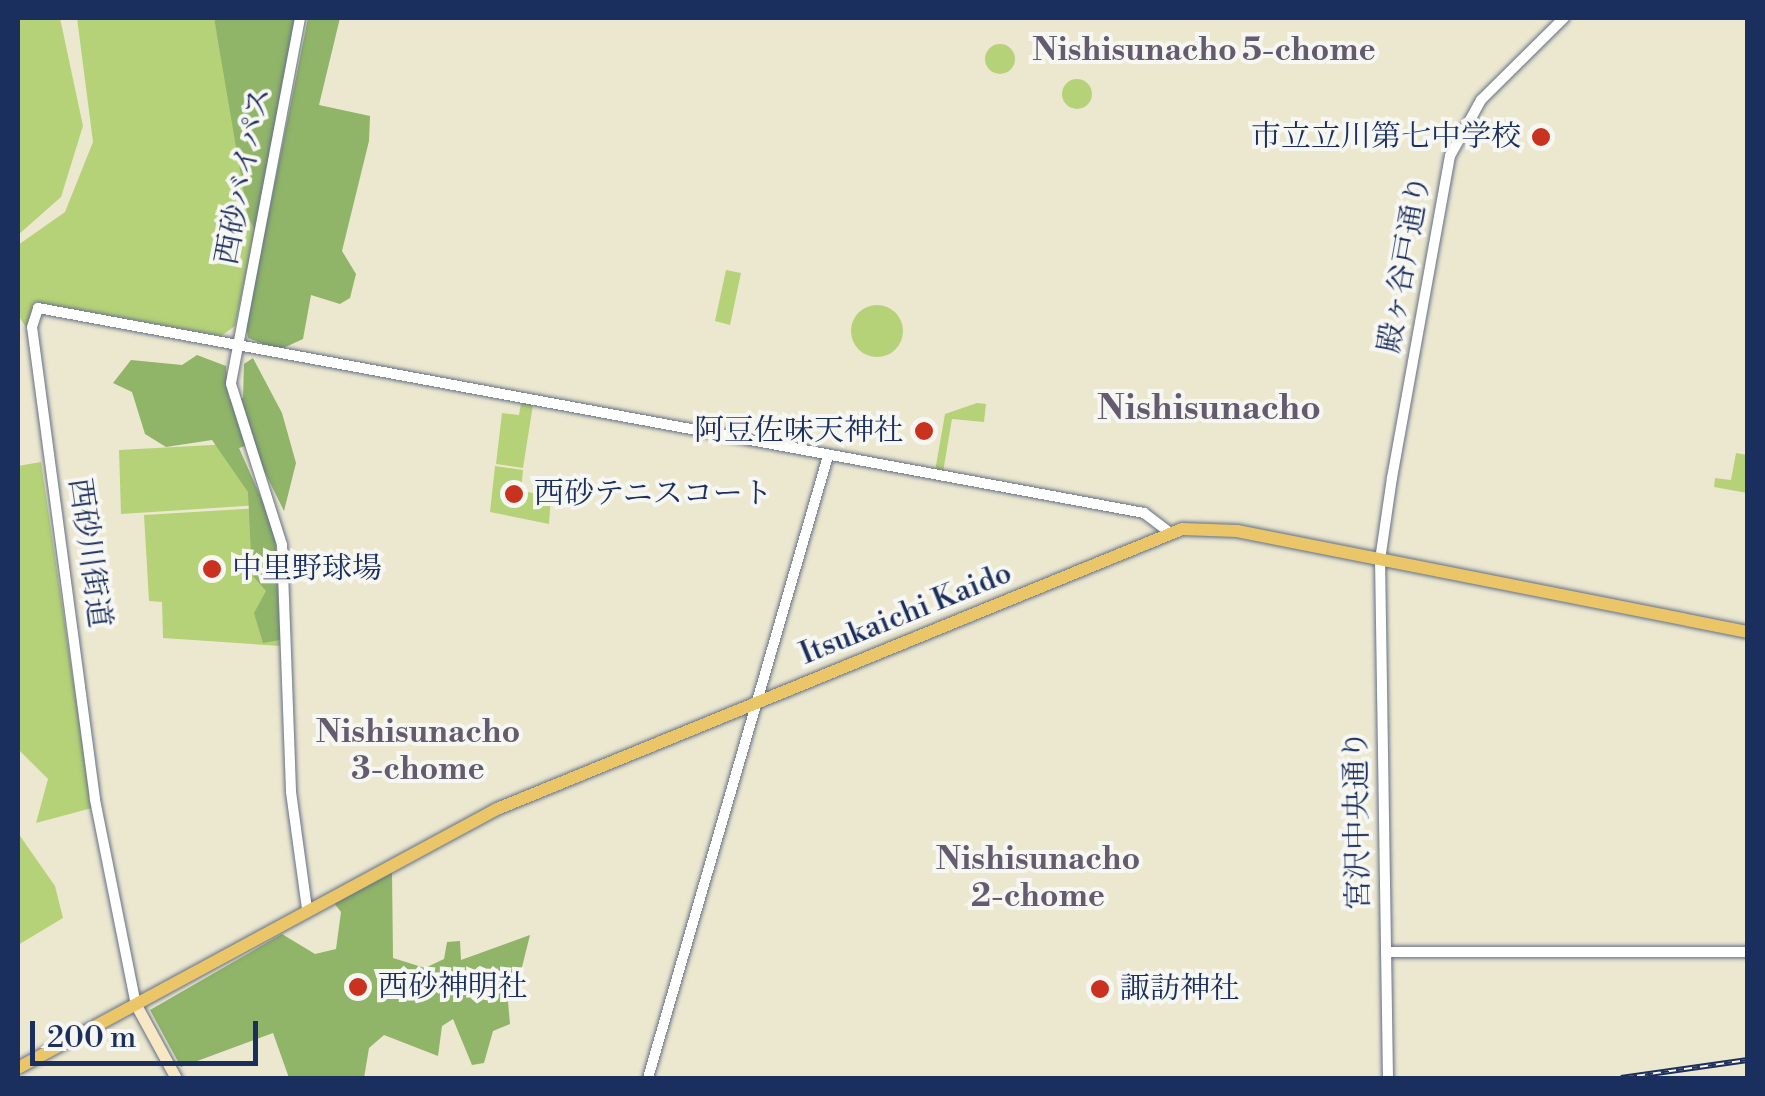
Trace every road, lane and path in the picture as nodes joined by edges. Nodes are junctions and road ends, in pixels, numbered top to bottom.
1 (300, 18) edge
2 (1564, 18) edge
3 (236, 344) junction
4 (828, 456) junction
5 (1170, 532) junction
6 (1380, 560) junction
7 (1748, 632) edge
8 (755, 702) junction
9 (307, 909) junction
10 (1386, 952) junction
11 (1748, 952) edge
12 (136, 1005) junction
13 (18, 1068) edge
14 (176, 1078) edge
15 (648, 1078) edge
16 (1388, 1078) edge

1 - 3 street, 西砂バイパス
2 - 6 street, 殿ヶ谷戸通り
3 - 4 street
3 - 9 street, 西砂バイパス
3 - 12 street, 西砂川街道
4 - 5 street
4 - 8 street
5 - 6 main road, Itsukaichi Kaido
5 - 8 main road, Itsukaichi Kaido
6 - 7 main road, Itsukaichi Kaido
6 - 10 street, 宮沢中央通り
8 - 9 main road, Itsukaichi Kaido
8 - 15 street
9 - 12 main road, Itsukaichi Kaido
10 - 11 street
10 - 16 street, 宮沢中央通り
12 - 13 main road, Itsukaichi Kaido
12 - 14 main road

